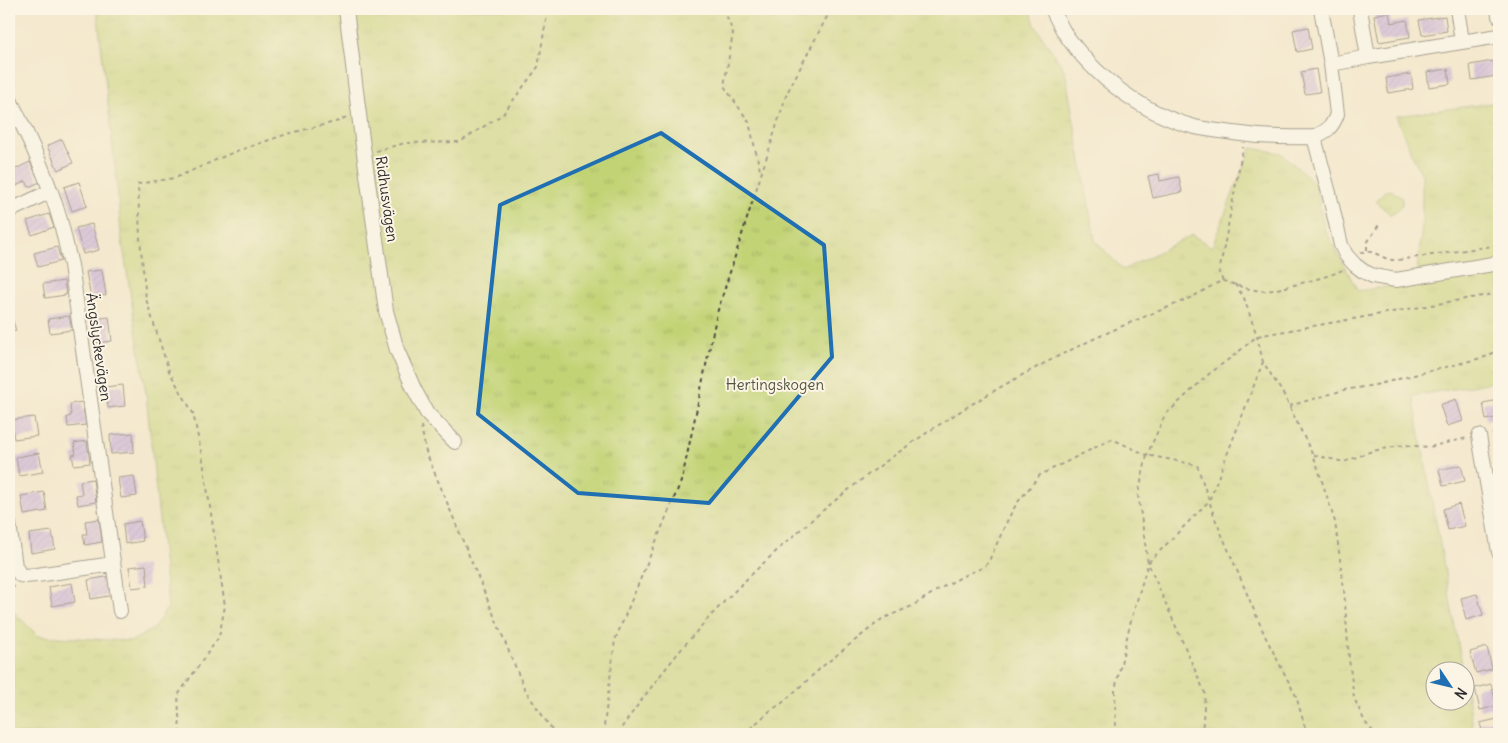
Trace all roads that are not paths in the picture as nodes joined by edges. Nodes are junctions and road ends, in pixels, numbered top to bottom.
1 (346, 9) edge
2 (1052, 9) edge
3 (1321, 9) edge
4 (1360, 9) edge
5 (1457, 9) edge
6 (1498, 9) edge
7 (1499, 16) edge
8 (1499, 36) edge
9 (1462, 41) junction
10 (1368, 57) junction
11 (1331, 64) junction
12 (9, 98) edge
13 (1314, 137) junction
14 (51, 191) junction
15 (9, 210) edge
16 (1499, 263) edge
17 (1479, 436) road end
18 (456, 442) dead end
19 (9, 524) edge
20 (1499, 552) edge
21 (113, 564) junction
22 (120, 611) dead end

1 - 18 street, Ridhusvägen
2 - 13 street
3 - 11 street
4 - 10 street
5 - 9 street
6 - 7 street
8 - 9 street
9 - 10 street
10 - 11 street
11 - 13 street
12 - 14 street, Ängslyckevägen
13 - 16 street
14 - 15 street
14 - 21 street, Ängslyckevägen
17 - 20 street
19 - 21 street
21 - 22 street, Ängslyckevägen

